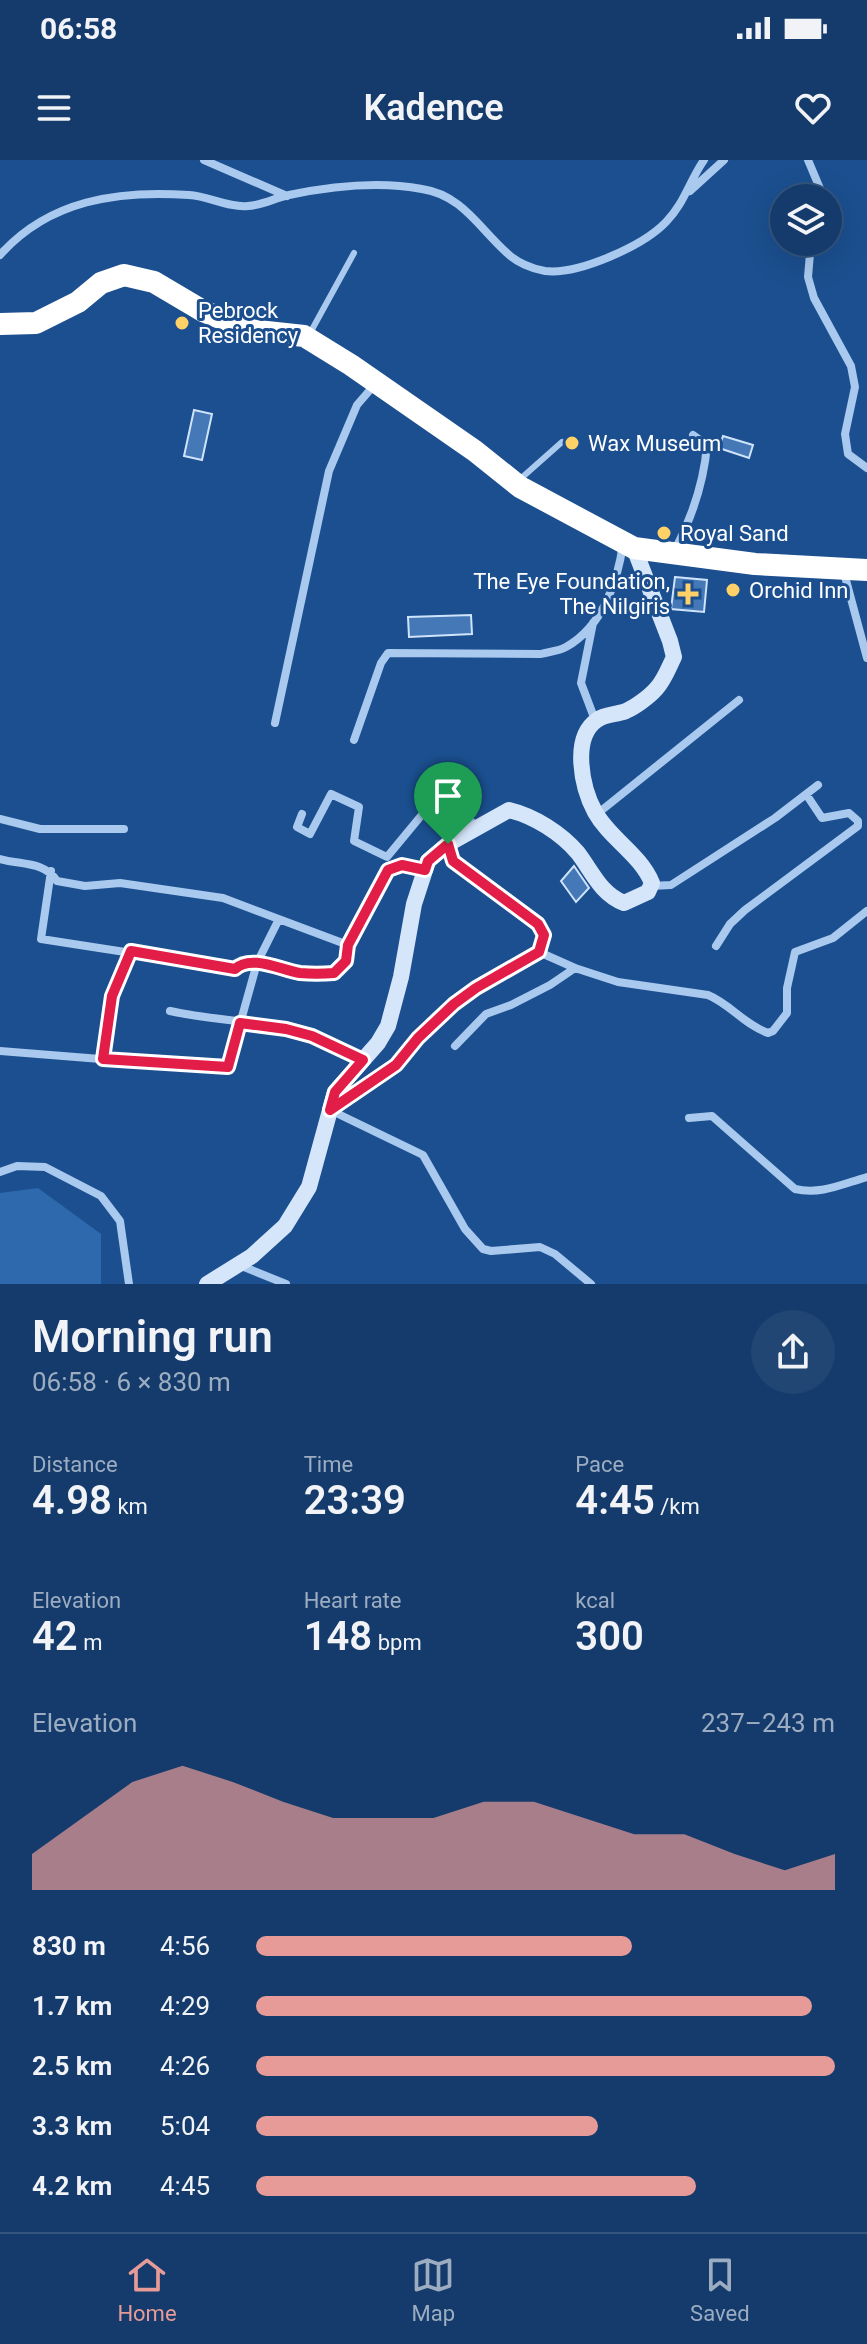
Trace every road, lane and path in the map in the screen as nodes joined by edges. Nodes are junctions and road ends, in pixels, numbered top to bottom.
1 (204, 160) edge
2 (704, 160) edge
3 (724, 160) edge
4 (808, 160) edge
5 (818, 184) edge
6 (688, 193) junction
7 (287, 196) junction
8 (354, 253) dead end
9 (0, 255) edge
10 (810, 256) edge
11 (0, 324) edge
12 (307, 338) junction
13 (377, 383) junction
14 (693, 435) dead end
15 (562, 442) dead end
16 (867, 468) edge
17 (515, 483) junction
18 (628, 546) junction
19 (673, 555) junction
20 (843, 569) junction
21 (867, 570) edge
22 (593, 623) junction
23 (867, 658) edge
24 (739, 700) dead end
25 (595, 721) junction
26 (275, 723) dead end
27 (354, 740) dead end
28 (818, 785) dead end
29 (806, 794) junction
30 (302, 814) dead end
31 (596, 814) junction
32 (0, 819) edge
33 (477, 827) junction
34 (124, 829) dead end
35 (448, 844) junction
36 (0, 859) edge
37 (425, 870) junction
38 (51, 871) junction
39 (651, 886) junction
40 (867, 911) edge
41 (278, 921) junction
42 (348, 945) junction
43 (716, 946) dead end
44 (131, 951) junction
45 (539, 952) junction
46 (257, 963) junction
47 (575, 968) junction
48 (170, 1011) dead end
49 (240, 1023) junction
50 (455, 1046) dead end
51 (0, 1051) edge
52 (103, 1059) junction
53 (363, 1060) junction
54 (330, 1110) junction
55 (689, 1118) dead end
56 (0, 1172) edge
57 (867, 1177) edge
58 (238, 1265) junction
59 (216, 1282) edge
60 (129, 1284) edge
61 (286, 1284) edge
62 (591, 1284) edge

1 - 7 street
2 - 6 street
3 - 6 street
4 - 5 street
6 - 7 street
7 - 9 street
8 - 12 lane
10 - 16 street
11 - 12 highway
12 - 13 highway
13 - 17 highway
13 - 26 street
14 - 19 street
15 - 17 lane
17 - 18 highway
18 - 19 highway
18 - 22 street
18 - 25 street
19 - 20 highway
20 - 21 highway
20 - 23 street
22 - 25 street
22 - 27 street
24 - 31 street
25 - 31 street
28 - 29 street
29 - 39 street
29 - 43 street
30 - 33 street
31 - 39 street
32 - 34 street
33 - 35 street
33 - 39 street
35 - 37 street
35 - 45 street
36 - 38 street
37 - 42 street
37 - 53 street
38 - 41 street
38 - 44 street
40 - 47 street
41 - 42 street
41 - 46 street
42 - 46 street
44 - 46 street
44 - 52 street
45 - 47 street
45 - 54 street
46 - 49 street
47 - 50 street
48 - 49 street
49 - 52 street
49 - 53 street
51 - 52 street
53 - 54 street
54 - 58 street
54 - 62 street
55 - 57 street
56 - 60 street
58 - 59 street
58 - 61 street

